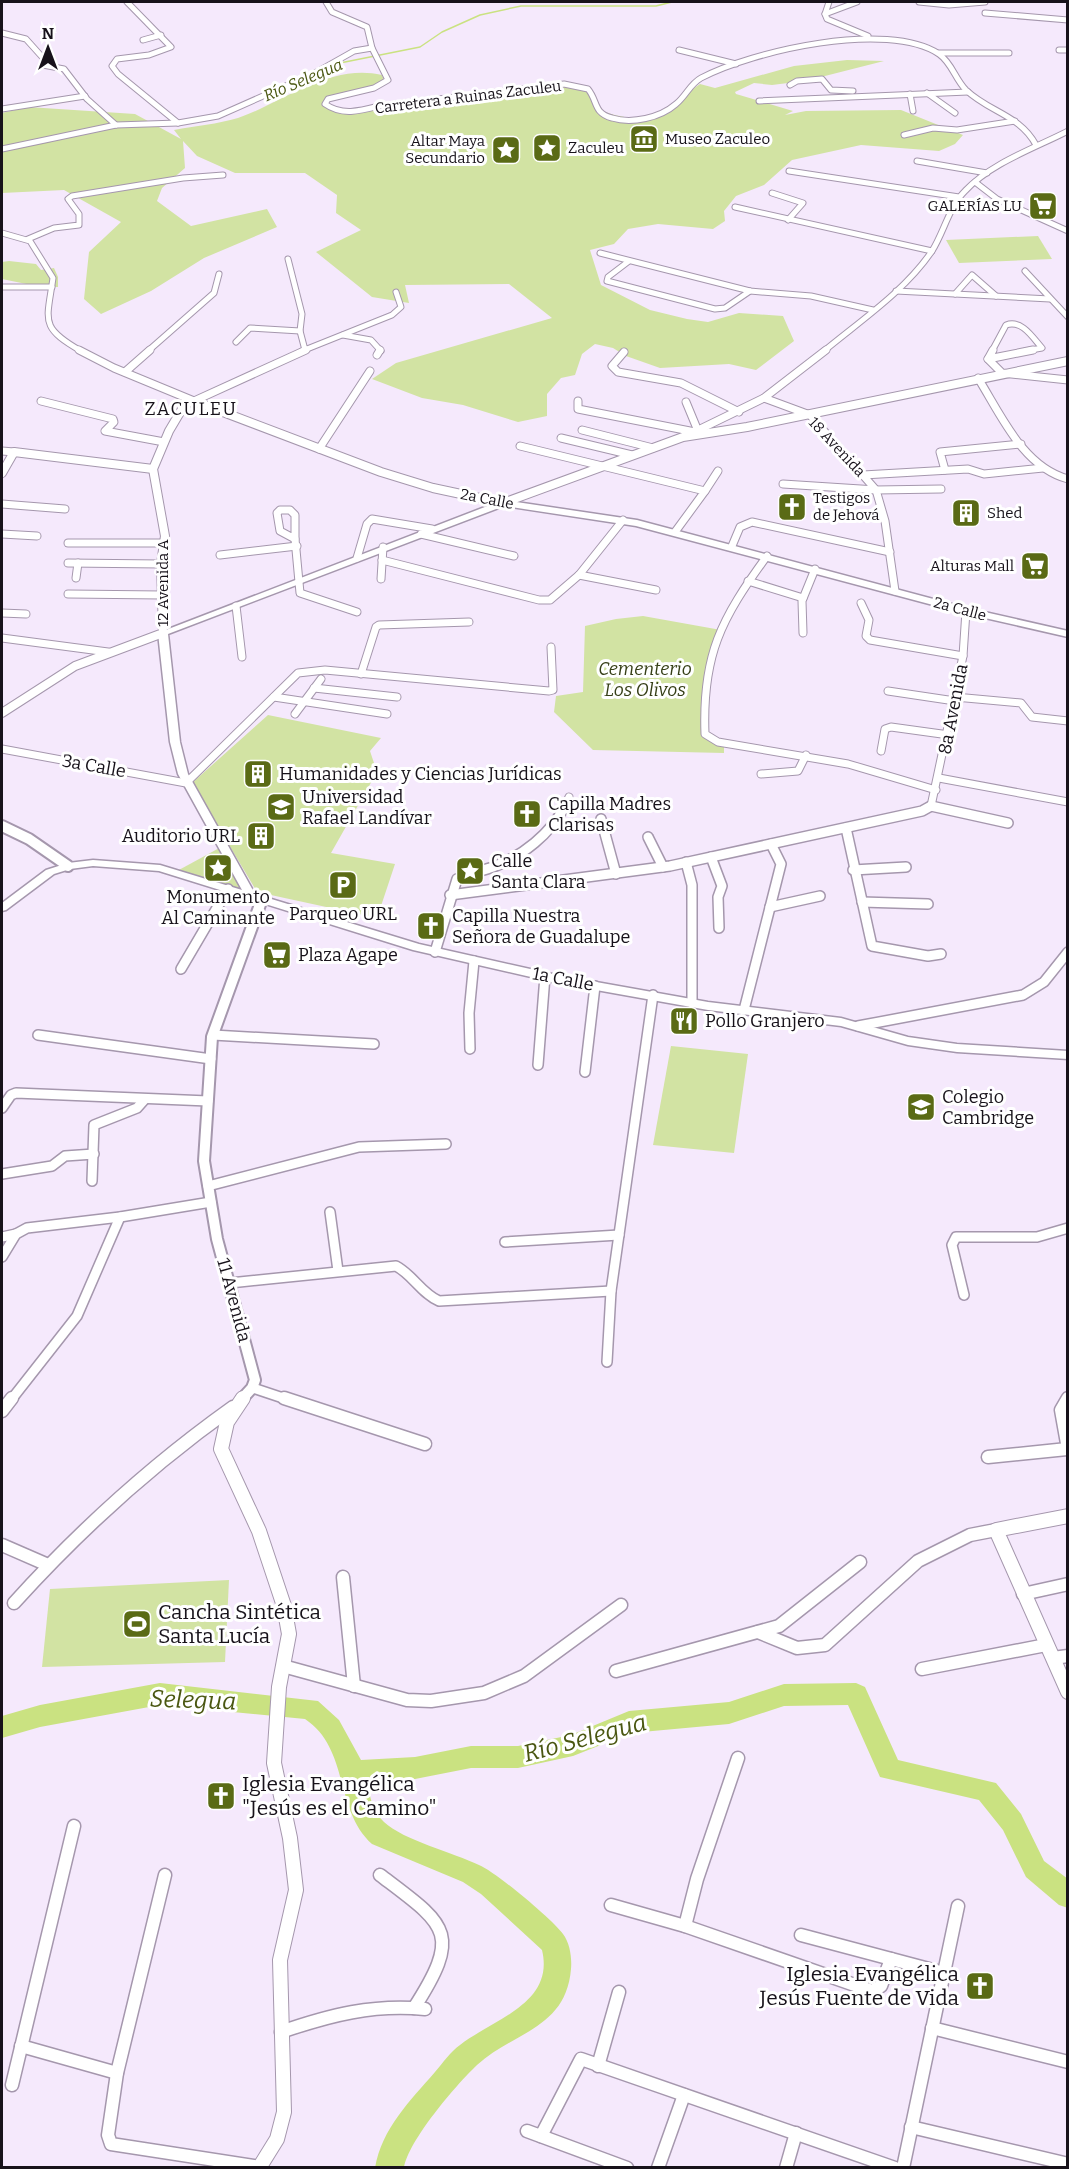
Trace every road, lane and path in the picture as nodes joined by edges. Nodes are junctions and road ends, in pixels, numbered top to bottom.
1 (127, 2) edge
2 (326, 2) edge
3 (828, 2) edge
4 (857, 2) edge
5 (920, 2) edge
6 (985, 2) edge
7 (985, 13) dead end
8 (825, 14) junction
9 (1068, 20) edge
10 (2, 34) edge
11 (161, 35) junction
12 (881, 39) junction
13 (143, 40) dead end
14 (679, 50) dead end
15 (1059, 50) dead end
16 (1068, 50) edge
17 (938, 53) junction
18 (1008, 53) dead end
19 (375, 54) junction
20 (736, 64) junction
21 (790, 85) dead end
22 (968, 92) junction
23 (927, 93) junction
24 (910, 94) junction
25 (85, 96) junction
26 (860, 96) junction
27 (795, 99) junction
28 (759, 101) dead end
29 (796, 107) dead end
30 (2, 109) edge
31 (913, 111) dead end
32 (955, 113) dead end
33 (1015, 121) junction
34 (178, 123) junction
35 (116, 125) junction
36 (1068, 131) edge
37 (904, 135) dead end
38 (1036, 145) junction
39 (2, 150) edge
40 (917, 161) dead end
41 (789, 171) dead end
42 (987, 173) junction
43 (223, 175) dead end
44 (975, 182) junction
45 (772, 193) dead end
46 (959, 197) junction
47 (735, 207) dead end
48 (788, 220) junction
49 (1068, 231) edge
50 (2, 233) edge
51 (28, 239) junction
52 (932, 251) junction
53 (600, 253) dead end
54 (288, 259) dead end
55 (629, 261) junction
56 (1025, 271) dead end
57 (219, 274) dead end
58 (2, 286) edge
59 (52, 286) junction
60 (750, 291) junction
61 (896, 291) junction
62 (396, 292) dead end
63 (955, 294) junction
64 (996, 296) junction
65 (738, 299) junction
66 (1050, 299) junction
67 (870, 312) junction
68 (1068, 317) edge
69 (300, 331) junction
70 (341, 335) junction
71 (236, 342) dead end
72 (306, 350) junction
73 (624, 352) dead end
74 (377, 355) dead end
75 (988, 359) junction
76 (1068, 361) edge
77 (370, 371) dead end
78 (125, 372) junction
79 (1002, 373) junction
80 (978, 378) junction
81 (1068, 380) edge
82 (764, 398) junction
83 (41, 400) dead end
84 (194, 401) junction
85 (578, 401) dead end
86 (686, 402) dead end
87 (739, 412) junction
88 (810, 416) junction
89 (582, 430) dead end
90 (696, 431) junction
91 (683, 437) junction
92 (561, 438) dead end
93 (164, 442) junction
94 (1020, 444) junction
95 (520, 446) dead end
96 (653, 448) junction
97 (319, 449) junction
98 (2, 451) edge
99 (14, 452) junction
100 (632, 455) junction
101 (605, 465) junction
102 (1043, 468) junction
103 (153, 469) junction
104 (945, 470) junction
105 (718, 471) dead end
106 (2, 473) edge
107 (863, 475) junction
108 (1068, 479) edge
109 (783, 484) dead end
110 (941, 489) dead end
111 (705, 490) junction
112 (876, 490) junction
113 (503, 503) junction
114 (2, 504) edge
115 (65, 509) dead end
116 (623, 520) junction
117 (432, 530) junction
118 (675, 532) junction
119 (2, 534) edge
120 (421, 534) junction
121 (37, 536) dead end
122 (68, 543) dead end
123 (164, 543) junction
124 (732, 546) junction
125 (383, 547) junction
126 (890, 552) junction
127 (220, 555) dead end
128 (514, 556) dead end
129 (767, 556) junction
130 (357, 558) junction
131 (382, 560) junction
132 (68, 563) dead end
133 (78, 563) junction
134 (161, 564) junction
135 (815, 569) junction
136 (579, 575) junction
137 (76, 579) dead end
138 (381, 579) dead end
139 (748, 581) junction
140 (298, 583) junction
141 (656, 590) dead end
142 (896, 591) junction
143 (68, 594) dead end
144 (162, 595) junction
145 (803, 598) junction
146 (861, 603) dead end
147 (236, 606) junction
148 (966, 611) junction
149 (357, 612) dead end
150 (2, 613) edge
151 (26, 614) dead end
152 (469, 622) dead end
153 (163, 633) junction
154 (803, 633) dead end
155 (1068, 634) edge
156 (2, 638) edge
157 (551, 647) dead end
158 (108, 652) junction
159 (963, 656) junction
160 (242, 657) dead end
161 (360, 674) junction
162 (321, 679) dead end
163 (314, 688) junction
164 (888, 691) dead end
165 (274, 697) junction
166 (397, 697) dead end
167 (955, 699) junction
168 (304, 702) junction
169 (2, 713) edge
170 (295, 714) dead end
171 (387, 714) dead end
172 (1068, 721) edge
173 (949, 735) junction
174 (2, 749) edge
175 (881, 751) dead end
176 (806, 755) junction
177 (760, 774) dead end
178 (939, 778) junction
179 (186, 783) junction
180 (936, 790) junction
181 (569, 797) dead end
182 (1068, 802) edge
183 (932, 806) junction
184 (601, 819) dead end
185 (1008, 823) dead end
186 (2, 826) edge
187 (846, 828) junction
188 (648, 837) dead end
189 (771, 844) junction
190 (711, 857) junction
191 (686, 862) junction
192 (68, 866) junction
193 (663, 867) junction
194 (906, 867) dead end
195 (853, 870) junction
196 (616, 874) junction
197 (228, 889) junction
198 (450, 895) junction
199 (820, 896) dead end
200 (257, 898) junction
201 (862, 902) junction
202 (928, 904) dead end
203 (770, 907) junction
204 (2, 908) edge
205 (719, 928) dead end
206 (435, 952) junction
207 (1068, 952) edge
208 (940, 954) dead end
209 (474, 961) junction
210 (181, 969) dead end
211 (545, 976) junction
212 (595, 986) junction
213 (653, 995) junction
214 (692, 1003) junction
215 (744, 1010) junction
216 (858, 1026) junction
217 (38, 1035) dead end
218 (213, 1035) junction
219 (374, 1044) dead end
220 (470, 1048) dead end
221 (1068, 1055) edge
222 (211, 1059) junction
223 (538, 1065) dead end
224 (585, 1072) dead end
225 (145, 1099) junction
226 (208, 1101) junction
227 (2, 1108) edge
228 (447, 1144) dead end
229 (94, 1154) junction
230 (2, 1174) edge
231 (92, 1181) dead end
232 (208, 1186) junction
233 (211, 1202) junction
234 (330, 1212) dead end
235 (120, 1217) junction
236 (1068, 1228) edge
237 (16, 1234) junction
238 (619, 1235) junction
239 (2, 1237) edge
240 (506, 1242) dead end
241 (2, 1257) edge
242 (339, 1271) junction
243 (230, 1283) junction
244 (611, 1291) junction
245 (964, 1295) dead end
246 (607, 1362) dead end
247 (253, 1388) junction
248 (1068, 1398) edge
249 (236, 1406) junction
250 (2, 1411) edge
251 (425, 1444) dead end
252 (1067, 1449) edge
253 (987, 1457) dead end
254 (1068, 1516) edge
255 (996, 1530) junction
256 (2, 1545) edge
257 (860, 1562) dead end
258 (48, 1565) junction
259 (343, 1577) dead end
260 (1068, 1584) edge
261 (1023, 1594) junction
262 (14, 1603) dead end
263 (621, 1605) dead end
264 (758, 1632) junction
265 (1046, 1645) junction
266 (1068, 1656) edge
267 (1053, 1658) junction
268 (283, 1666) junction
269 (922, 1669) dead end
270 (616, 1671) dead end
271 (354, 1686) junction
272 (1068, 1692) edge
273 (738, 1758) dead end
274 (74, 1826) dead end
275 (165, 1875) dead end
276 (380, 1875) dead end
277 (611, 1905) dead end
278 (958, 1906) dead end
279 (685, 1926) junction
280 (801, 1935) dead end
281 (891, 1959) junction
282 (944, 1973) junction
283 (619, 1992) dead end
284 (932, 2028) junction
285 (281, 2032) junction
286 (21, 2046) junction
287 (1068, 2062) edge
288 (598, 2066) junction
289 (117, 2073) junction
290 (12, 2085) dead end
291 (684, 2095) junction
292 (911, 2127) junction
293 (527, 2131) dead end
294 (796, 2133) junction
295 (541, 2136) junction
296 (1068, 2164) edge
297 (260, 2167) edge
298 (627, 2168) edge
299 (658, 2168) edge
300 (786, 2168) edge
301 (895, 2168) edge
302 (903, 2168) edge

1 - 11 street
2 - 19 street, Carretera a Ruinas Zaculeu
3 - 8 street
4 - 8 street
5 - 6 street
7 - 9 street
8 - 12 street
10 - 25 street
11 - 13 street
11 - 34 street
12 - 17 street, Carretera a Ruinas Zaculeu
12 - 20 street, Carretera a Ruinas Zaculeu
14 - 20 street
15 - 16 street
17 - 18 street, Carretera a Ruinas Zaculeu
17 - 22 street
19 - 20 street, Carretera a Ruinas Zaculeu
19 - 34 street
21 - 26 street
22 - 23 street
22 - 33 street
23 - 24 street
23 - 32 street
24 - 26 street
24 - 31 street
25 - 30 street
25 - 35 street
26 - 27 street
27 - 28 street
27 - 29 street
33 - 37 street
33 - 38 street
34 - 35 street
35 - 39 street
36 - 38 street
38 - 42 street
40 - 42 street
41 - 46 street
42 - 44 street
43 - 51 street
44 - 46 street
44 - 49 street
45 - 48 street
46 - 52 street
47 - 48 street
48 - 52 street
50 - 51 street
51 - 59 street
52 - 61 street
53 - 55 street
54 - 69 street
55 - 60 street
55 - 65 street
56 - 66 street
57 - 78 street
58 - 59 street
59 - 78 street, 2a Calle
60 - 65 street
60 - 67 street
61 - 63 street
61 - 67 street
62 - 70 street
63 - 64 street
63 - 64 street
64 - 66 street
65 - 67 street
66 - 68 street
67 - 82 street
69 - 71 street
69 - 72 street
70 - 72 street
70 - 74 street
72 - 84 street
73 - 87 street
75 - 75 street
75 - 79 street
76 - 79 street
77 - 97 street
78 - 84 street, 2a Calle
79 - 80 street
79 - 81 street
80 - 88 street
80 - 94 street
82 - 87 street
82 - 88 street, 18 Avenida
83 - 93 street
84 - 93 street
84 - 97 street, 2a Calle
85 - 90 street
86 - 90 street
87 - 90 street
88 - 91 street
88 - 107 street, 18 Avenida
89 - 96 street
90 - 91 street
91 - 96 street
92 - 100 street
93 - 103 street
94 - 102 street
94 - 104 street
95 - 101 street
96 - 100 street
97 - 113 street, 2a Calle
98 - 99 street
99 - 103 street
99 - 106 street
100 - 101 street
101 - 111 street
101 - 113 street
102 - 104 street
102 - 108 street
103 - 123 street, 12 Avenida A
104 - 107 street
105 - 111 street
107 - 112 street, 18 Avenida
109 - 112 street
110 - 112 street
111 - 118 street
112 - 126 street, 18 Avenida
113 - 116 main road, 2a Calle
113 - 117 main road
114 - 115 street
116 - 118 main road, 2a Calle
116 - 136 street
117 - 120 main road
117 - 130 street
118 - 124 main road, 2a Calle
119 - 121 street
120 - 125 main road
120 - 128 street
122 - 123 street
123 - 134 street, 12 Avenida A
124 - 126 street
124 - 129 main road, 2a Calle
125 - 130 main road
125 - 131 street
126 - 142 street, 18 Avenida
127 - 140 street
129 - 135 main road, 2a Calle
129 - 139 street
130 - 140 main road
131 - 136 street
131 - 138 street
132 - 133 street
133 - 134 street
133 - 137 street
134 - 144 street, 12 Avenida A
135 - 142 main road, 2a Calle
135 - 145 street
136 - 141 street
139 - 145 street
139 - 176 street
140 - 147 main road
140 - 149 street
142 - 148 main road, 2a Calle
143 - 144 street
144 - 153 street, 12 Avenida A
145 - 154 street
146 - 159 street
147 - 153 main road
147 - 160 street
148 - 155 main road, 2a Calle
148 - 159 street, 8a Avenida
150 - 151 street
152 - 161 street
153 - 158 street
153 - 179 main road, 12 Avenida A
156 - 158 street
157 - 161 street
158 - 169 street
159 - 167 street, 8a Avenida
161 - 165 street
162 - 163 street
163 - 166 street
163 - 168 street
164 - 167 street
165 - 168 street
165 - 179 street
167 - 172 street
167 - 173 street, 8a Avenida
168 - 170 street
168 - 171 street
173 - 175 street
173 - 178 street, 8a Avenida
174 - 179 street, 3a Calle
176 - 177 street
176 - 180 street
178 - 180 street, 8a Avenida
178 - 182 street
179 - 200 main road, 12 Avenida A
180 - 183 street, 8a Avenida
181 - 198 street
183 - 185 street
183 - 187 street
184 - 196 street
186 - 192 street
187 - 189 street
187 - 195 street
188 - 193 street
189 - 190 street
189 - 203 street
190 - 191 street
190 - 205 street
191 - 193 street
191 - 214 street
192 - 197 main road, 1a Calle
192 - 204 main road
193 - 196 street
194 - 195 street
195 - 201 street
196 - 198 street
197 - 200 main road, 1a Calle
197 - 210 street
198 - 206 street
199 - 203 street
200 - 206 main road, 1a Calle
200 - 218 street, 11 Avenida
201 - 202 street
201 - 208 street
203 - 215 street
206 - 209 main road, 1a Calle
207 - 216 street
209 - 211 main road, 1a Calle
209 - 220 street
211 - 212 main road, 1a Calle
211 - 223 street
212 - 213 main road, 1a Calle
212 - 224 street
213 - 214 main road, 1a Calle
213 - 238 street
214 - 215 main road, 1a Calle
215 - 216 main road, 1a Calle
216 - 221 main road, 1a Calle
217 - 222 street
218 - 219 street
218 - 222 street, 11 Avenida
222 - 226 street, 11 Avenida
225 - 226 street
225 - 227 street
225 - 229 street
226 - 232 street, 11 Avenida
228 - 232 street
229 - 230 street
229 - 231 street
232 - 233 street, 11 Avenida
233 - 235 street
233 - 243 street, 11 Avenida
234 - 242 street
235 - 237 street
235 - 250 street
236 - 245 street
237 - 239 street
237 - 241 street
238 - 240 street
238 - 244 street
242 - 243 street
242 - 244 street
243 - 247 street, 11 Avenida
244 - 246 street
247 - 249 street
247 - 251 street
248 - 252 street
249 - 258 street
249 - 268 street
252 - 253 street
254 - 255 street
255 - 261 street
255 - 264 street
256 - 258 street
257 - 264 street
258 - 262 street
259 - 271 street
260 - 261 street
261 - 265 street
263 - 271 street
264 - 270 street
265 - 267 street
265 - 269 street
266 - 267 street
267 - 272 street
268 - 271 street
268 - 285 street
273 - 279 street
274 - 286 street
275 - 289 street
276 - 285 street
277 - 279 street
278 - 282 street
279 - 281 street
280 - 281 street
281 - 282 street
282 - 284 street
283 - 288 street
284 - 287 street
284 - 292 street
285 - 297 street
286 - 289 street
286 - 290 street
288 - 291 street
288 - 295 street
289 - 297 street
291 - 294 street
291 - 299 street
292 - 296 street
292 - 302 street
293 - 295 street
294 - 300 street
294 - 301 street
295 - 298 street

